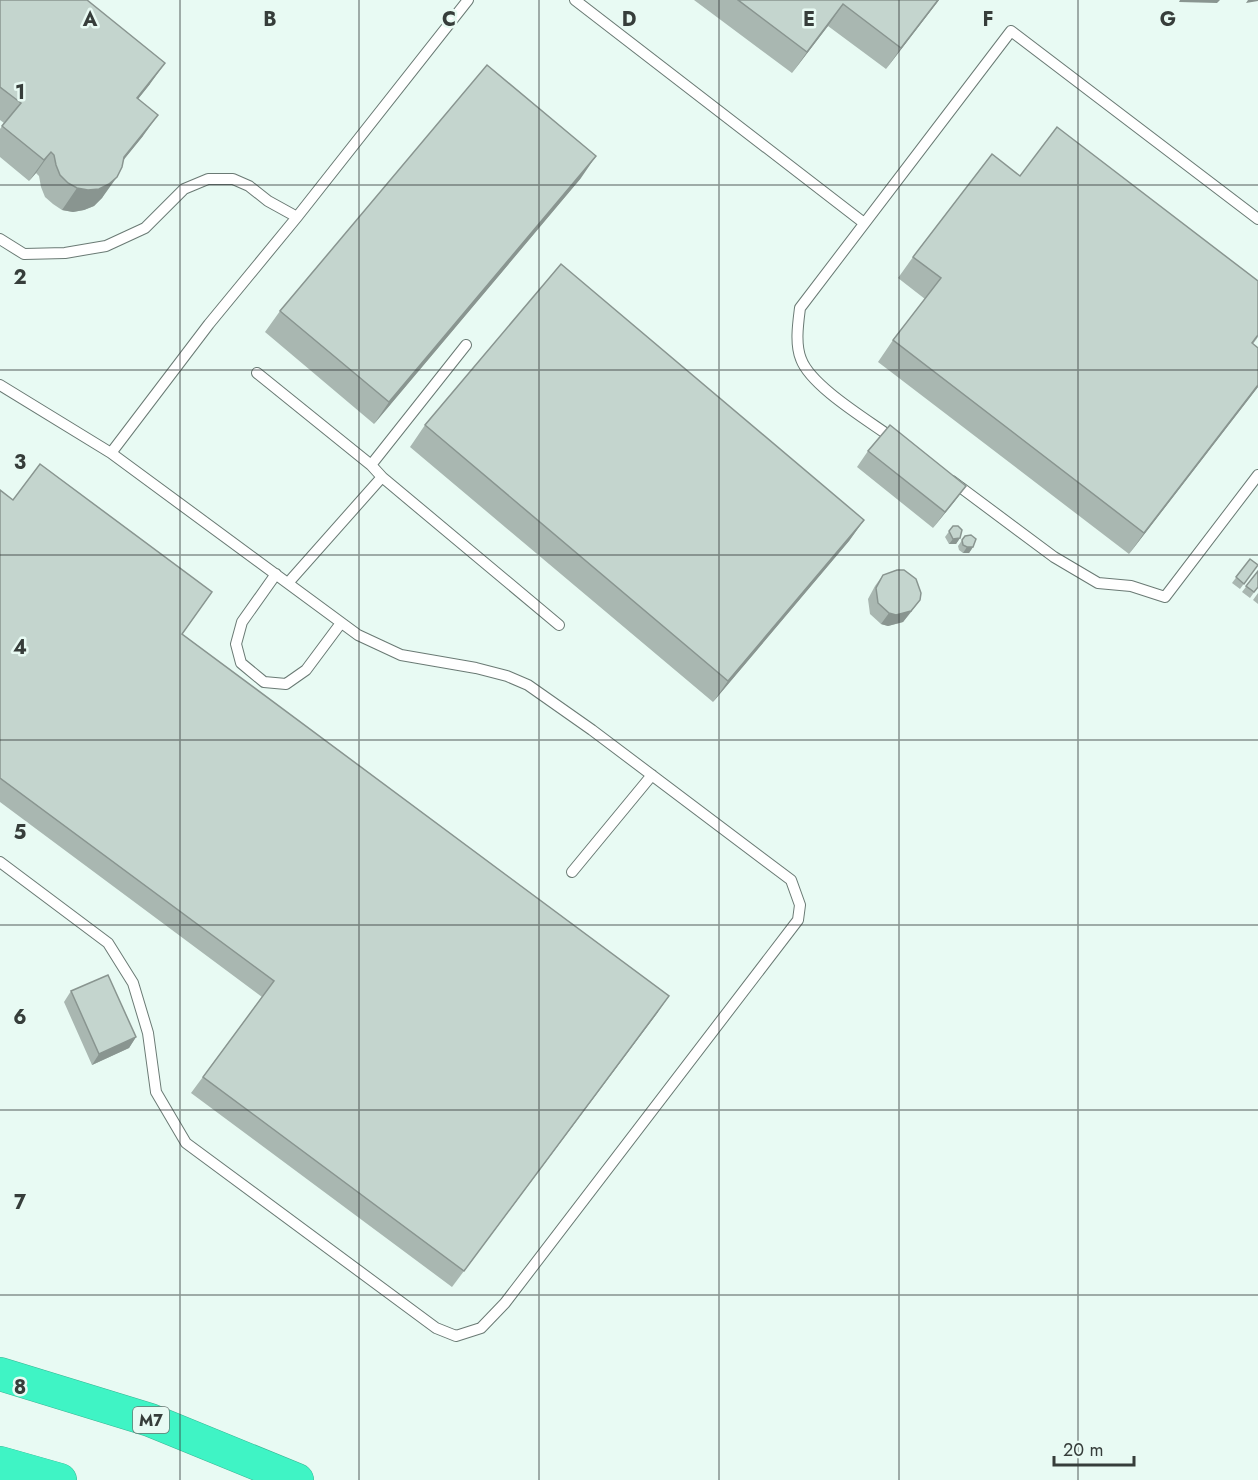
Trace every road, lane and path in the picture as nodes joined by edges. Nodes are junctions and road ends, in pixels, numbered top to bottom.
1 (468, 0) edge
2 (575, 0) edge
3 (297, 217) junction
4 (1258, 219) edge
5 (864, 223) junction
6 (0, 239) edge
7 (466, 345) dead end
8 (258, 374) dead end
9 (0, 385) edge
10 (903, 446) edge
11 (111, 453) junction
12 (372, 465) junction
13 (941, 474) edge
14 (1258, 475) edge
15 (382, 477) junction
16 (276, 574) junction
17 (288, 583) junction
18 (341, 623) junction
19 (559, 625) dead end
20 (652, 775) junction
21 (0, 862) edge
22 (572, 872) dead end
23 (0, 1374) edge
24 (0, 1464) edge
25 (60, 1480) edge
26 (297, 1480) edge

1 - 3 lane
2 - 5 lane
3 - 6 lane
3 - 11 lane
4 - 5 lane
5 - 10 lane
7 - 12 lane
8 - 12 lane
9 - 11 lane
11 - 16 lane
12 - 15 lane
13 - 14 lane
15 - 17 lane
15 - 19 lane
16 - 17 lane
16 - 18 lane
17 - 18 lane
18 - 20 lane
20 - 21 lane
20 - 22 lane
23 - 26 highway, M7
24 - 25 highway

